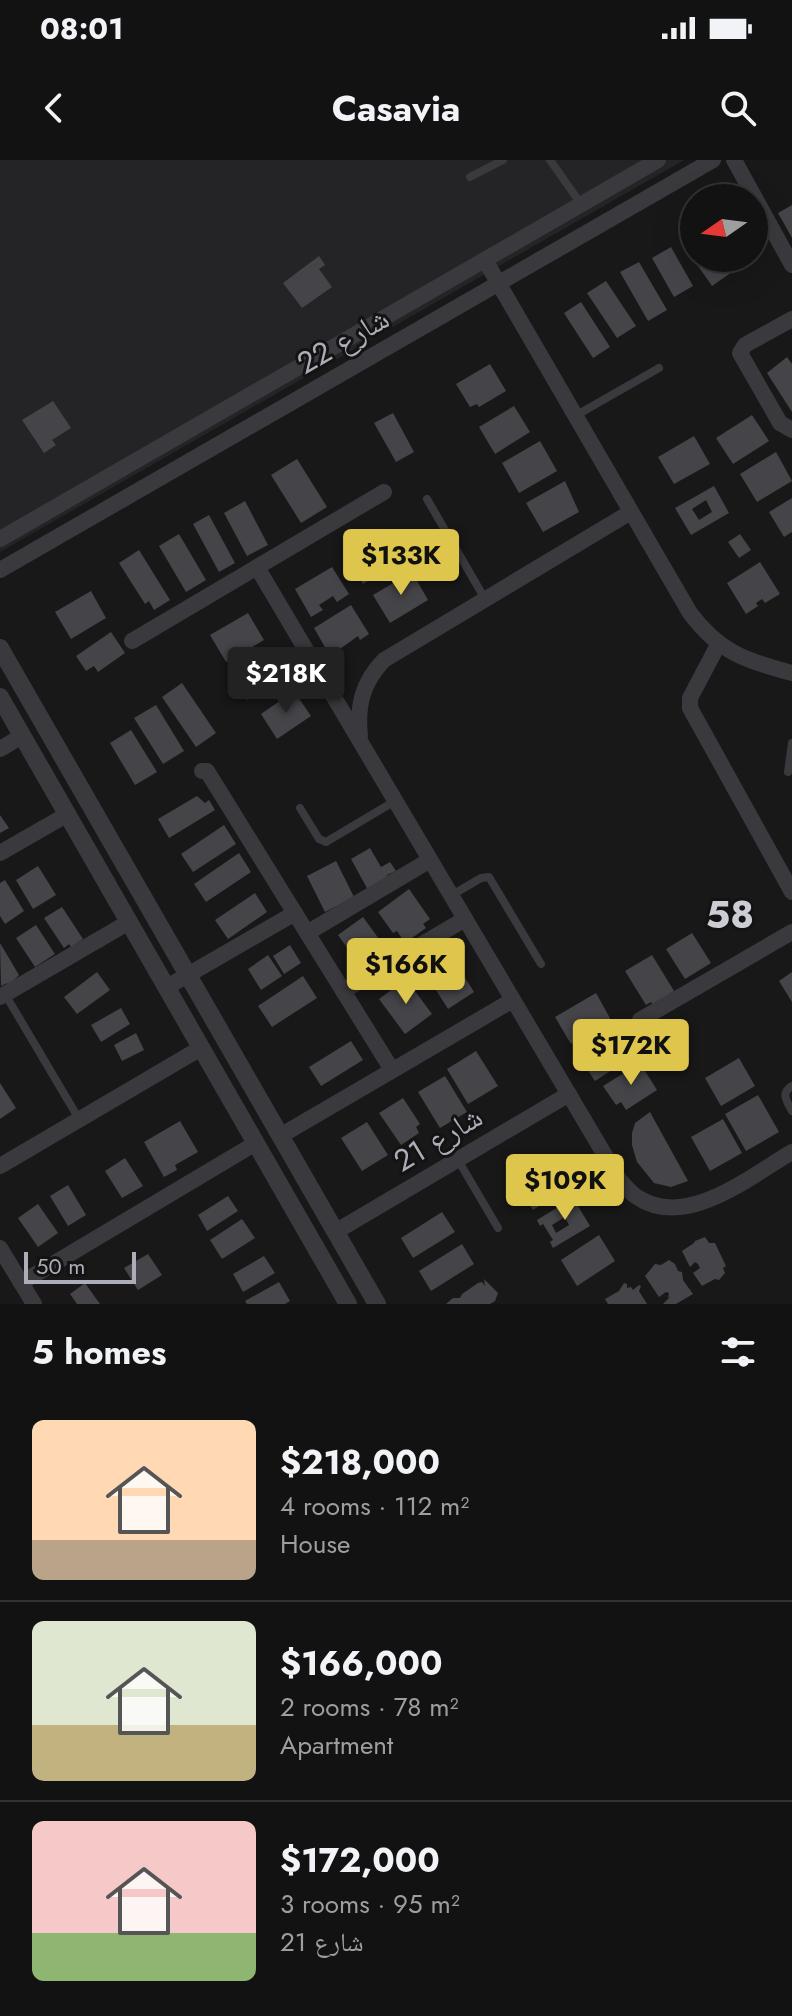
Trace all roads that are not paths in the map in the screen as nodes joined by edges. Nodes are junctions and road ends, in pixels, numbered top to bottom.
1 (503, 160) edge
2 (550, 160) edge
3 (658, 160) edge
4 (713, 160) edge
5 (734, 160) edge
6 (470, 177) dead end
7 (581, 204) junction
8 (485, 260) junction
9 (792, 265) edge
10 (499, 283) junction
11 (792, 319) edge
12 (659, 368) dead end
13 (220, 413) junction
14 (575, 416) junction
15 (792, 430) edge
16 (233, 436) junction
17 (384, 492) dead end
18 (427, 499) dead end
19 (631, 512) junction
20 (0, 539) edge
21 (257, 567) junction
22 (0, 570) edge
23 (486, 599) junction
24 (132, 641) dead end
25 (718, 645) junction
26 (0, 648) edge
27 (792, 673) edge
28 (0, 697) edge
29 (22, 736) junction
30 (360, 742) junction
31 (792, 743) edge
32 (0, 749) edge
33 (202, 771) dead end
34 (788, 772) dead end
35 (395, 801) junction
36 (300, 808) dead end
37 (68, 814) junction
38 (0, 853) edge
39 (430, 860) junction
40 (792, 892) edge
41 (451, 896) junction
42 (295, 913) junction
43 (465, 919) junction
44 (129, 922) junction
45 (792, 932) edge
46 (307, 933) junction
47 (541, 964) dead end
48 (187, 975) junction
49 (167, 987) junction
50 (343, 991) junction
51 (3, 996) edge
52 (513, 1000) junction
53 (640, 1020) dead end
54 (201, 1048) junction
55 (392, 1070) junction
56 (792, 1086) edge
57 (569, 1094) junction
58 (792, 1111) edge
59 (79, 1119) junction
60 (281, 1137) junction
61 (254, 1140) junction
62 (792, 1152) edge
63 (458, 1160) junction
64 (267, 1164) junction
65 (0, 1166) edge
66 (498, 1228) dead end
67 (335, 1232) junction
68 (0, 1248) edge
69 (21, 1283) junction
70 (34, 1304) edge
71 (348, 1304) edge
72 (377, 1304) edge

1 - 6 lane
2 - 7 lane
3 - 7 street, شارع 22
4 - 10 street, شارع 22
5 - 9 street
7 - 8 street, شارع 22
8 - 10 street
8 - 13 street, شارع 22
10 - 14 street
10 - 16 street, شارع 22
11 - 15 street
12 - 14 lane
13 - 16 street
13 - 20 street, شارع 22
14 - 19 street
16 - 22 street, شارع 22
17 - 21 street
18 - 23 lane
19 - 23 street
19 - 25 street
21 - 24 street
21 - 30 street
23 - 30 street
25 - 27 street
25 - 40 street
26 - 48 street
28 - 29 street
29 - 32 street
29 - 37 street
30 - 35 street
31 - 34 lane
33 - 42 street
35 - 36 lane
35 - 39 street
37 - 38 street
37 - 44 street
39 - 41 street
39 - 46 street
41 - 43 street
41 - 47 lane
42 - 46 street
42 - 48 street
43 - 50 street
43 - 52 street
44 - 49 street
44 - 51 street
45 - 53 street
46 - 50 street
48 - 49 street
48 - 60 street
49 - 54 street
50 - 55 street
51 - 59 lane
52 - 55 street
52 - 57 street
54 - 59 street
54 - 61 street
55 - 60 street
56 - 58 lane
57 - 62 street
57 - 63 street, شارع 21
59 - 65 street
60 - 61 street
60 - 64 street
60 - 67 street
61 - 64 street
61 - 69 street
63 - 66 lane
63 - 67 street, شارع 21
64 - 71 street
67 - 72 street
68 - 69 street
69 - 70 street

